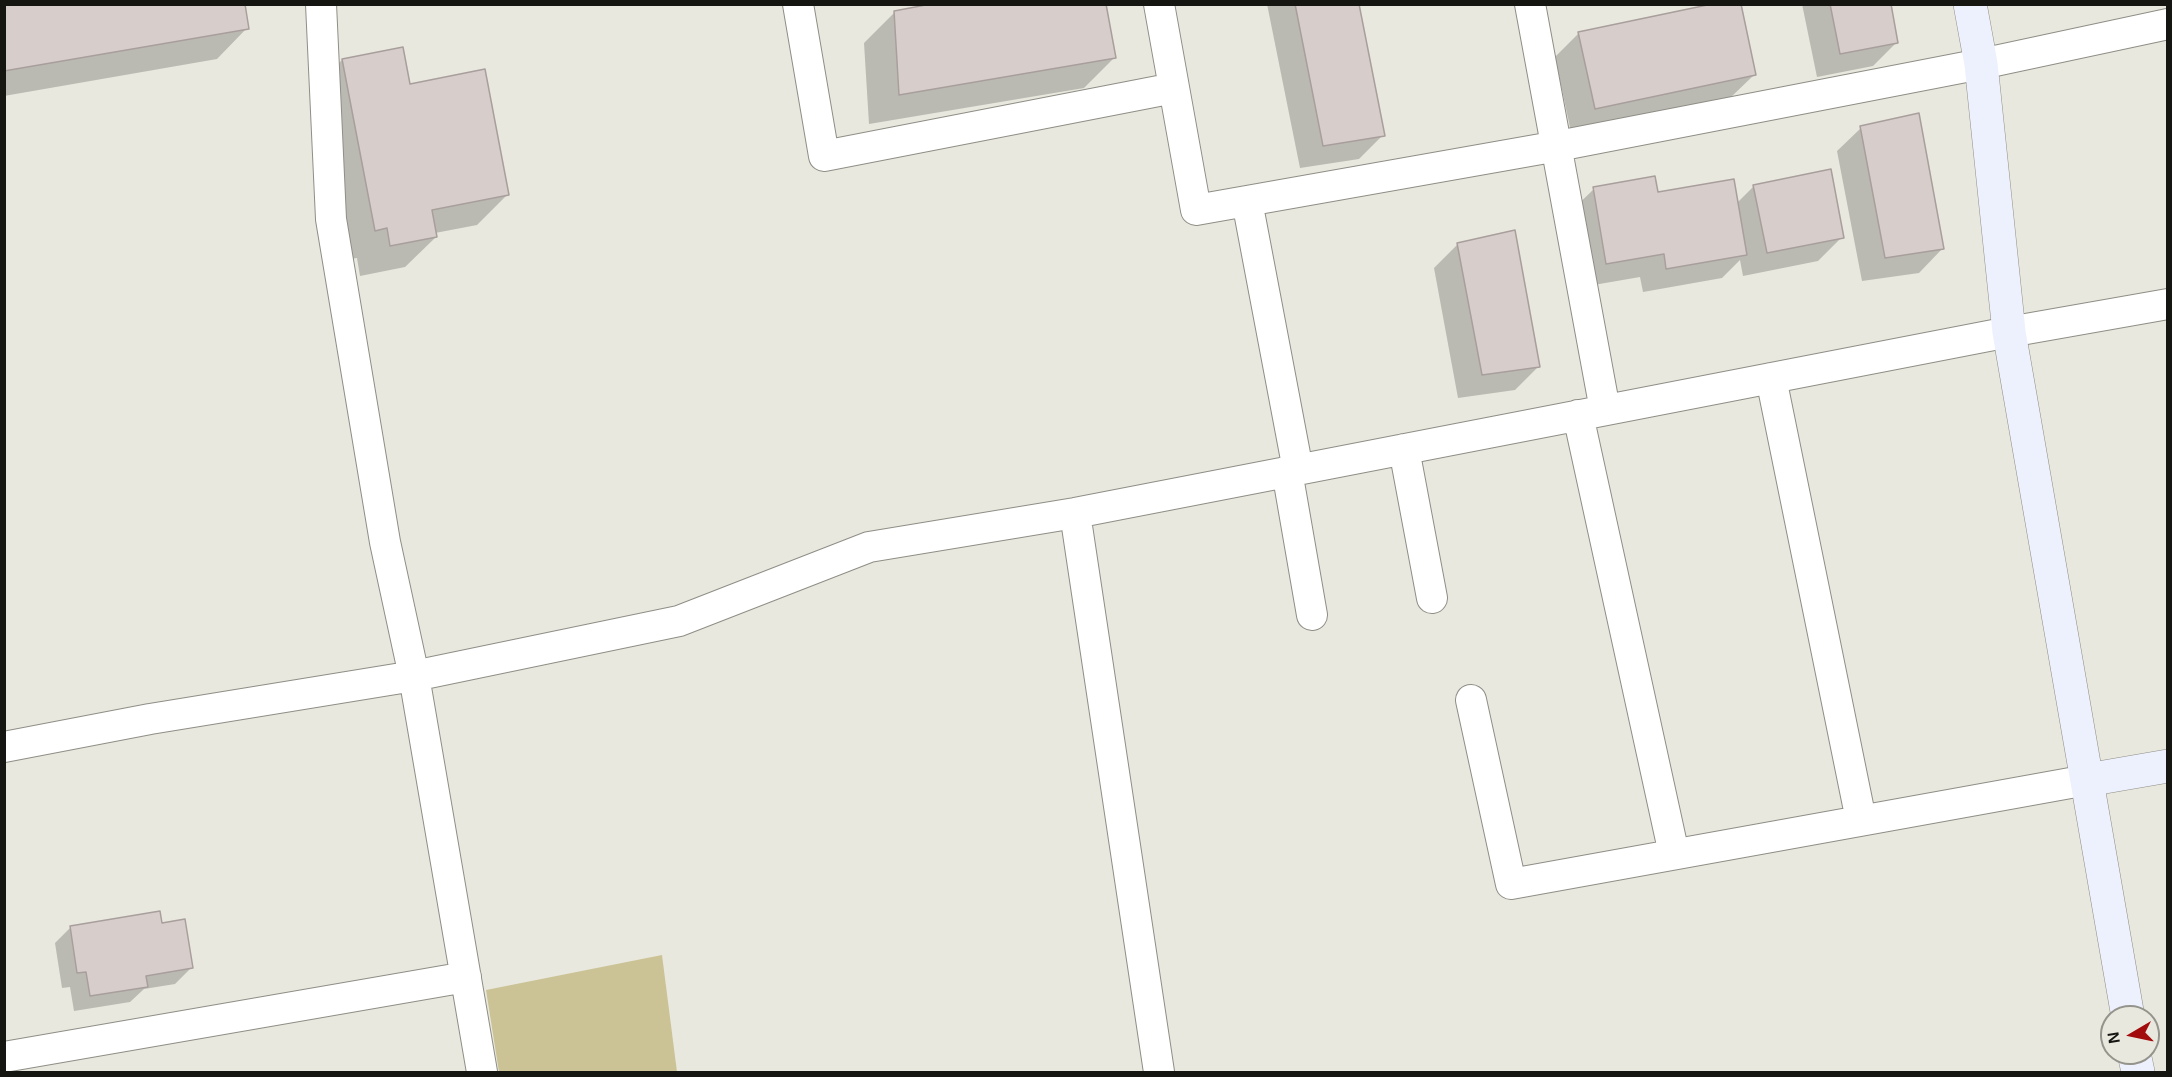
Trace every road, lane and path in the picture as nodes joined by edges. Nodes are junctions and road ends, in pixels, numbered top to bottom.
1 (321, 4) edge
2 (798, 4) edge
3 (1159, 4) edge
4 (1530, 4) edge
5 (1970, 4) edge
6 (2165, 18) edge
7 (1981, 64) junction
8 (1174, 88) junction
9 (1558, 146) junction
10 (1247, 201) junction
11 (2168, 304) edge
12 (2009, 332) junction
13 (1771, 378) junction
14 (1591, 412) junction
15 (1404, 449) junction
16 (1292, 471) junction
17 (1075, 513) junction
18 (1432, 598) dead end
19 (1312, 615) dead end
20 (414, 676) junction
21 (1471, 700) dead end
22 (4, 747) edge
23 (2168, 766) edge
24 (2087, 780) junction
25 (1861, 820) junction
26 (1674, 854) junction
27 (466, 977) junction
28 (2126, 1005) edge
29 (4, 1057) edge
30 (482, 1072) edge
31 (1159, 1072) edge

1 - 20 street
2 - 8 street
3 - 8 street
4 - 9 street
5 - 7 street
6 - 7 street
7 - 9 street
7 - 12 street
8 - 10 street
9 - 10 street
9 - 14 street
10 - 16 street
11 - 12 street
12 - 13 street
12 - 24 street
13 - 14 street
13 - 25 street
14 - 15 street
14 - 26 street
15 - 16 street
15 - 18 street
16 - 17 street
16 - 19 street
17 - 20 street
17 - 31 street
20 - 22 street
20 - 27 street
21 - 26 street
23 - 24 street
24 - 25 street
24 - 28 street
25 - 26 street
27 - 29 street
27 - 30 street

